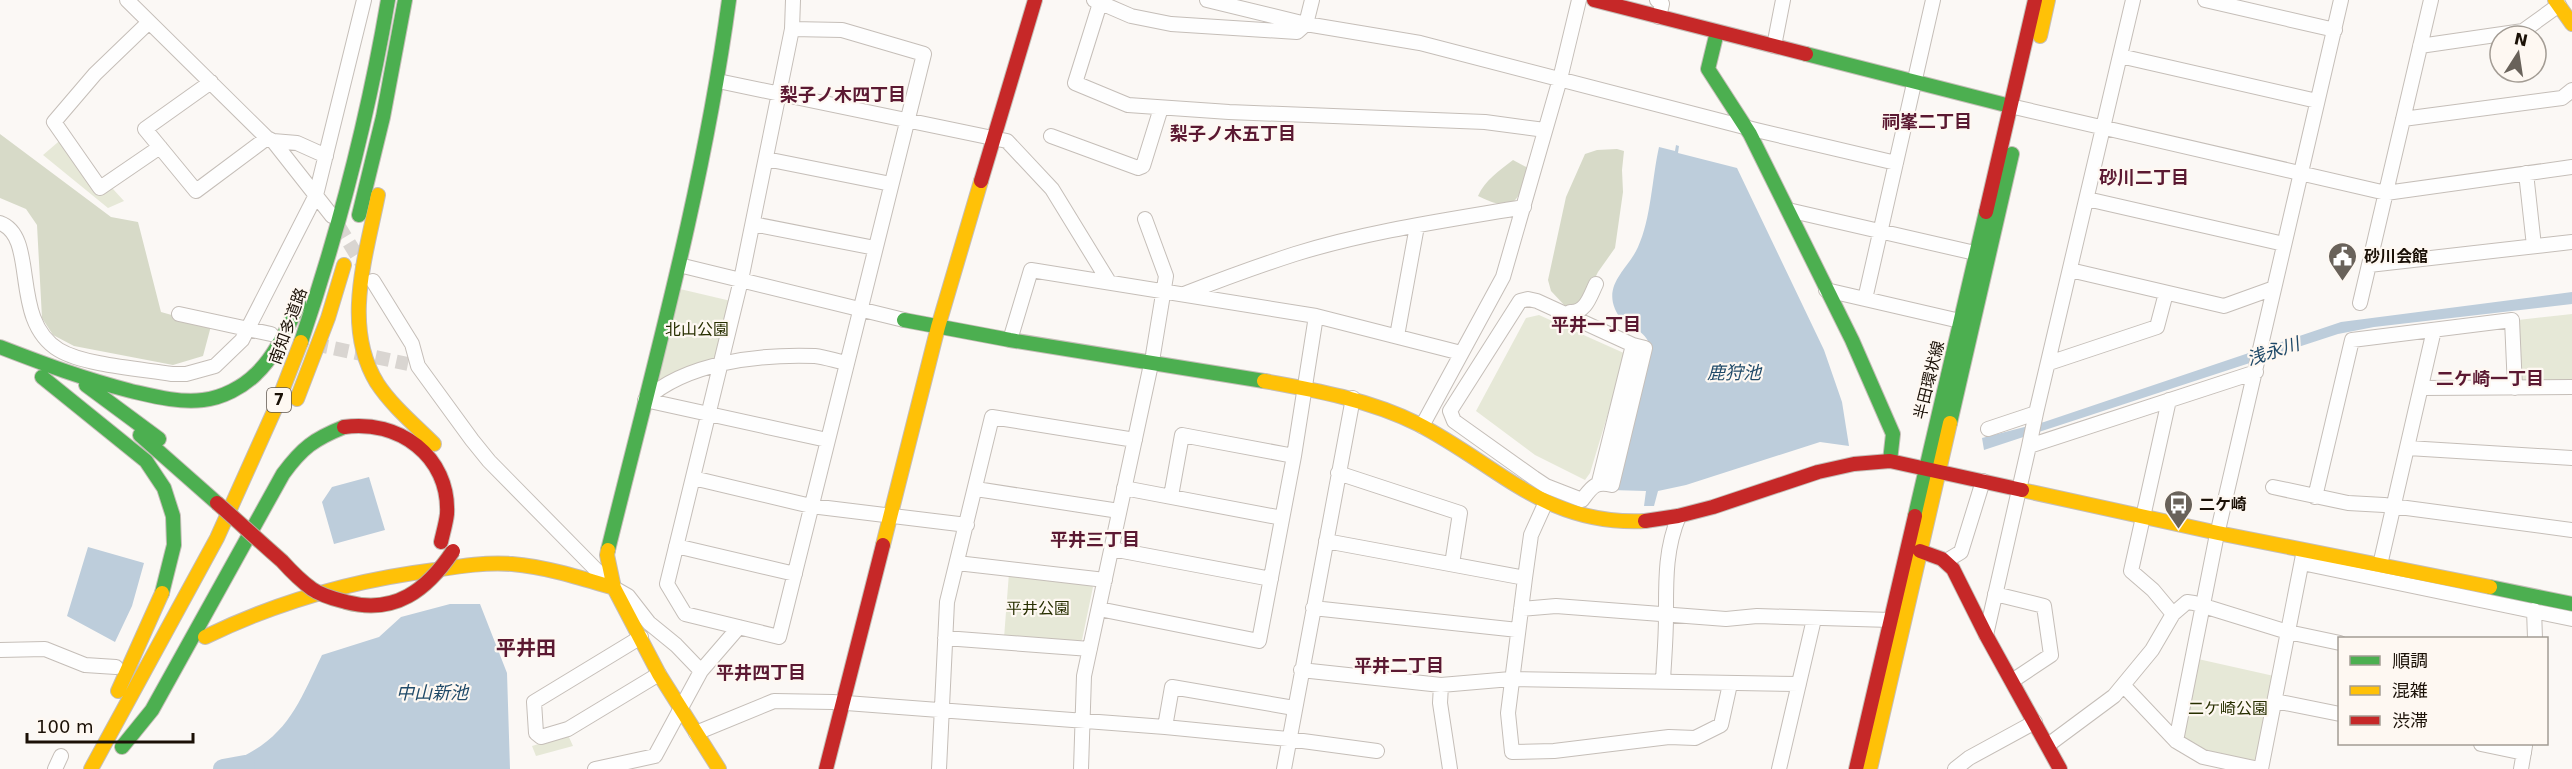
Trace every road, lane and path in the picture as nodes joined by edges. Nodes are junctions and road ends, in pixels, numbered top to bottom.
1 (127, 0) edge
2 (364, 0) edge
3 (388, 0) edge
4 (405, 0) edge
5 (729, 0) edge
6 (793, 0) edge
7 (1035, 0) edge
8 (1208, 0) edge
9 (1312, 0) edge
10 (1580, 0) edge
11 (1594, 0) edge
12 (1784, 0) edge
13 (2035, 0) edge
14 (2048, 0) edge
15 (2133, 0) edge
16 (2205, 0) edge
17 (2341, 0) edge
18 (2431, 0) edge
19 (1098, 1) edge
20 (1930, 1) edge
21 (2557, 3) edge
22 (1660, 5) edge
23 (149, 22) junction
24 (1306, 24) junction
25 (2572, 24) edge
26 (792, 29) junction
27 (2334, 30) junction
28 (1717, 32) junction
29 (1774, 46) junction
30 (2420, 46) junction
31 (2120, 56) junction
32 (394, 61) junction
33 (375, 70) junction
34 (1560, 79) junction
35 (718, 81) junction
36 (211, 82) junction
37 (1914, 82) junction
38 (2572, 90) edge
39 (779, 94) junction
40 (2317, 101) junction
41 (1161, 108) junction
42 (2016, 108) junction
43 (2403, 119) junction
44 (908, 121) junction
45 (1744, 127) junction
46 (2102, 128) junction
47 (1545, 130) junction
48 (1051, 136) dead end
49 (992, 138) junction
50 (270, 139) junction
51 (160, 147) junction
52 (326, 156) junction
53 (766, 159) junction
54 (1896, 163) junction
55 (2572, 167) edge
56 (2301, 173) junction
57 (2526, 173) junction
58 (891, 184) junction
59 (2386, 193) junction
60 (316, 195) junction
61 (2087, 199) junction
62 (1524, 207) junction
63 (1788, 210) junction
64 (332, 216) tunnel mouth
65 (1145, 219) dead end
66 (0, 223) edge
67 (357, 224) dead end
68 (753, 224) junction
69 (1417, 226) junction
70 (1880, 230) junction
71 (2572, 242) edge
72 (2284, 244) junction
73 (2534, 246) junction
74 (875, 248) junction
75 (1975, 253) junction
76 (347, 255) dead end
77 (679, 265) junction
78 (2369, 265) junction
79 (2070, 270) junction
80 (373, 280) tunnel mouth
81 (741, 280) junction
82 (1109, 282) junction
83 (1596, 284) dead end
84 (2274, 288) junction
85 (1826, 290) junction
86 (1163, 291) junction
87 (2166, 293) junction
88 (1182, 294) junction
89 (1865, 299) junction
90 (2360, 303) dead end
91 (860, 310) junction
92 (179, 314) dead end
93 (1316, 316) junction
94 (1569, 318) junction
95 (904, 320) joint
96 (1960, 321) junction
97 (938, 327) junction
98 (248, 328) junction
99 (2434, 330) junction
100 (271, 334) dead end
101 (1397, 336) junction
102 (1010, 340) junction
103 (0, 347) edge
104 (1461, 353) junction
105 (0, 361) edge
106 (846, 363) junction
107 (1151, 363) junction
108 (2049, 363) junction
109 (720, 364) junction
110 (2256, 372) junction
111 (74, 376) junction
112 (42, 378) junction
113 (2572, 387) edge
114 (1304, 388) junction
115 (2421, 388) junction
116 (2514, 388) junction
117 (1353, 398) junction
118 (645, 400) junction
119 (2169, 400) junction
120 (293, 408) dead end
121 (2036, 413) junction
122 (709, 414) junction
123 (1422, 426) junction
124 (1988, 429) dead end
125 (827, 440) junction
126 (1135, 440) junction
127 (2029, 446) junction
128 (2408, 448) junction
129 (1294, 456) junction
130 (2572, 458) edge
131 (1890, 461) junction
132 (1932, 469) junction
133 (1338, 473) junction
134 (693, 478) junction
135 (1983, 481) junction
136 (2273, 487) dead end
137 (1124, 488) junction
138 (976, 489) junction
139 (2019, 489) junction
140 (256, 493) dead end
141 (1170, 496) junction
142 (2315, 497) junction
143 (220, 499) junction
144 (1545, 504) junction
145 (811, 506) junction
146 (2393, 506) junction
147 (1119, 511) junction
148 (1679, 516) junction
149 (2143, 516) junction
150 (890, 517) junction
151 (1282, 518) junction
152 (967, 525) junction
153 (2572, 530) edge
154 (2218, 533) junction
155 (1326, 541) junction
156 (676, 546) junction
157 (1112, 549) junction
158 (1920, 551) junction
159 (2303, 556) junction
160 (1946, 561) junction
161 (957, 563) junction
162 (1452, 564) junction
163 (2380, 565) junction
164 (795, 574) junction
165 (1525, 578) junction
166 (1271, 579) junction
167 (1105, 580) junction
168 (614, 588) junction
169 (1995, 594) junction
170 (2572, 604) edge
171 (2202, 605) junction
172 (1313, 608) junction
173 (1099, 609) junction
174 (1521, 609) junction
175 (2534, 610) junction
176 (1666, 613) junction
177 (2172, 614) junction
178 (1814, 619) junction
179 (2572, 619) edge
180 (1891, 620) junction
181 (739, 627) junction
182 (1518, 630) junction
183 (2288, 632) junction
184 (1986, 635) junction
185 (205, 637) dead end
186 (641, 637) junction
187 (2535, 637) edge
188 (945, 638) junction
189 (2338, 643) edge
190 (1090, 649) junction
191 (0, 650) edge
192 (116, 667) dead end
193 (1301, 670) junction
194 (701, 671) junction
195 (659, 674) junction
196 (1511, 679) junction
197 (1663, 681) junction
198 (2012, 681) junction
199 (1730, 684) junction
200 (1799, 684) junction
201 (1441, 685) junction
202 (2124, 686) junction
203 (2275, 700) junction
204 (843, 702) junction
205 (680, 708) junction
206 (1294, 708) junction
207 (941, 710) junction
208 (2338, 714) edge
209 (1083, 720) junction
210 (2035, 722) junction
211 (1165, 727) junction
212 (696, 733) junction
213 (1288, 739) junction
214 (2176, 741) junction
215 (2048, 745) junction
216 (2492, 745) edge
217 (122, 747) junction
218 (2525, 748) edge
219 (1377, 751) dead end
220 (61, 756) dead end
221 (114, 762) dead end
222 (2201, 763) edge
223 (55, 769) edge
224 (81, 769) edge
225 (91, 769) edge
226 (595, 769) edge
227 (719, 769) edge
228 (826, 769) edge
229 (939, 769) edge
230 (1081, 769) edge
231 (1284, 769) edge
232 (1450, 769) edge
233 (1779, 769) edge
234 (1856, 769) edge
235 (1870, 769) edge
236 (1955, 769) edge
237 (2060, 769) edge
238 (2260, 769) edge
239 (2521, 769) edge

1 - 23 street
2 - 52 street
3 - 33 main road, 南知多道路 / 7
4 - 32 main road
5 - 35 main road
6 - 26 street
7 - 49 main road
8 - 24 street
9 - 24 street
10 - 34 street
11 - 22 main road
12 - 29 street
13 - 42 main road, 半田環状線
14 - 42 main road, 半田環状線
15 - 31 street
16 - 27 street
17 - 27 street
18 - 30 street
19 - 24 street
19 - 41 street
20 - 37 street
21 - 25 main road
21 - 30 street
22 - 28 main road
23 - 36 street
23 - 51 street
24 - 34 street
26 - 39 street
26 - 44 street
27 - 40 street
28 - 29 main road
28 - 45 main road
29 - 37 main road
30 - 43 street
31 - 40 street
31 - 46 street
32 - 67 main road
32 - 143 main road, bridge
33 - 111 main road
33 - 225 main road, 南知多道路 / 7
34 - 45 street
34 - 47 street
35 - 39 street
35 - 77 main road
36 - 50 street
36 - 51 street
37 - 42 main road
37 - 54 street
38 - 43 street
39 - 44 street
39 - 53 street
40 - 56 street
41 - 47 street
41 - 48 street
42 - 46 street
42 - 75 main road, 半田環状線
42 - 132 main road, 半田環状線
43 - 59 street
44 - 49 street
44 - 58 street
45 - 54 street
45 - 63 main road
46 - 56 street
46 - 61 street
47 - 62 street
49 - 82 street
49 - 97 main road
50 - 51 street
50 - 52 street
50 - 60 street
52 - 60 street
53 - 58 street
53 - 68 street
54 - 70 street
55 - 57 street
56 - 59 street
56 - 72 street
57 - 59 street
57 - 73 street
58 - 74 street
59 - 78 street
60 - 64 street
60 - 98 street
61 - 72 street
61 - 79 street
62 - 69 street
62 - 104 street
63 - 70 street
63 - 85 main road
65 - 86 street
66 - 98 street
68 - 74 street
68 - 81 street
69 - 88 street
69 - 101 street
70 - 75 street
70 - 89 street
71 - 73 street
72 - 84 street
73 - 78 street
74 - 91 street
75 - 96 main road, 半田環状線
76 - 120 main road, 南知多道路 / 7
77 - 81 street
77 - 118 main road
78 - 90 street
79 - 87 street
79 - 108 street
80 - 168 street
81 - 91 street
81 - 109 street
82 - 86 street
82 - 102 street
83 - 94 street
84 - 87 street
84 - 110 street
85 - 89 street
85 - 131 main road
86 - 88 street
86 - 107 street
87 - 108 street
88 - 93 street
89 - 96 street
91 - 95 street
91 - 106 street
92 - 98 street
93 - 101 street
93 - 114 street
94 - 94 street
95 - 97 main road
96 - 132 main road, 半田環状線
97 - 102 main road
97 - 150 main road
98 - 100 street
99 - 115 street
99 - 116 street
99 - 142 street
101 - 104 street
102 - 107 main road
103 - 111 main road
104 - 123 street
105 - 112 main road
106 - 109 street
106 - 125 street
107 - 114 main road
107 - 126 street
108 - 121 street
109 - 118 street
109 - 122 street
110 - 119 street
110 - 154 street
111 - 143 main road
112 - 143 main road
112 - 224 main road
113 - 116 street
114 - 117 main road
114 - 129 street
115 - 116 street
115 - 128 street
117 - 123 main road
117 - 133 street
118 - 122 street
118 - 168 main road
119 - 127 street
119 - 149 street
121 - 124 street
121 - 127 street
122 - 125 street
122 - 134 street
123 - 144 main road
125 - 145 street
126 - 137 street
126 - 138 street
127 - 139 street
128 - 130 street
128 - 146 street
129 - 141 street
129 - 151 street
131 - 132 main road
131 - 148 main road
132 - 135 main road
132 - 158 main road, 半田環状線
132 - 180 main road, 半田環状線
133 - 155 street
133 - 162 street
134 - 145 street
134 - 156 street
135 - 139 main road
135 - 160 street
136 - 142 street
137 - 141 street
137 - 147 street
138 - 147 street
138 - 152 street
139 - 149 main road
139 - 169 street
140 - 217 main road
141 - 151 street
142 - 146 street
143 - 217 main road
144 - 148 main road
144 - 165 street
145 - 150 street
145 - 164 street
146 - 153 street
146 - 163 street
147 - 157 street
148 - 176 street
149 - 154 main road
149 - 177 street
150 - 152 street
150 - 204 main road
151 - 166 street
152 - 161 street
154 - 159 main road
154 - 171 street
155 - 162 street
155 - 172 street
156 - 164 street
156 - 181 street
157 - 166 street
157 - 167 street
158 - 160 main road
158 - 235 main road, 半田環状線
159 - 163 main road
159 - 175 street
159 - 183 street
160 - 184 main road
161 - 167 street
161 - 188 street
162 - 165 street
163 - 170 main road
164 - 181 street
165 - 174 street
166 - 173 street
167 - 173 street
168 - 185 main road
168 - 186 main road
168 - 194 street
169 - 184 street
169 - 198 street
171 - 177 street
171 - 183 street
171 - 214 street
172 - 182 street
172 - 193 street
173 - 190 street
174 - 176 street
174 - 182 street
175 - 179 street
175 - 187 street
176 - 178 street
176 - 197 street
177 - 202 street
178 - 180 street
178 - 200 street
180 - 234 main road, 半田環状線
181 - 194 street
182 - 196 street
183 - 189 street
183 - 203 street
184 - 198 main road
186 - 195 main road
186 - 195 street
188 - 190 street
188 - 207 street
190 - 209 street
191 - 192 street
193 - 201 street
193 - 206 street
194 - 205 street
195 - 205 main road
196 - 197 street
196 - 199 street
196 - 201 street
197 - 199 street
198 - 210 main road
199 - 200 street
200 - 233 street
201 - 232 street
202 - 214 street
202 - 215 street
203 - 208 street
203 - 238 street
204 - 207 street
204 - 212 street
204 - 228 main road
205 - 212 main road
205 - 226 street
206 - 211 street
206 - 213 street
207 - 209 street
207 - 229 street
209 - 211 street
209 - 230 street
210 - 215 main road
210 - 236 street
211 - 213 street
212 - 227 main road
213 - 219 street
213 - 231 street
214 - 222 street
215 - 237 main road
216 - 218 street
217 - 221 main road
218 - 239 street
220 - 223 street
222 - 238 street

